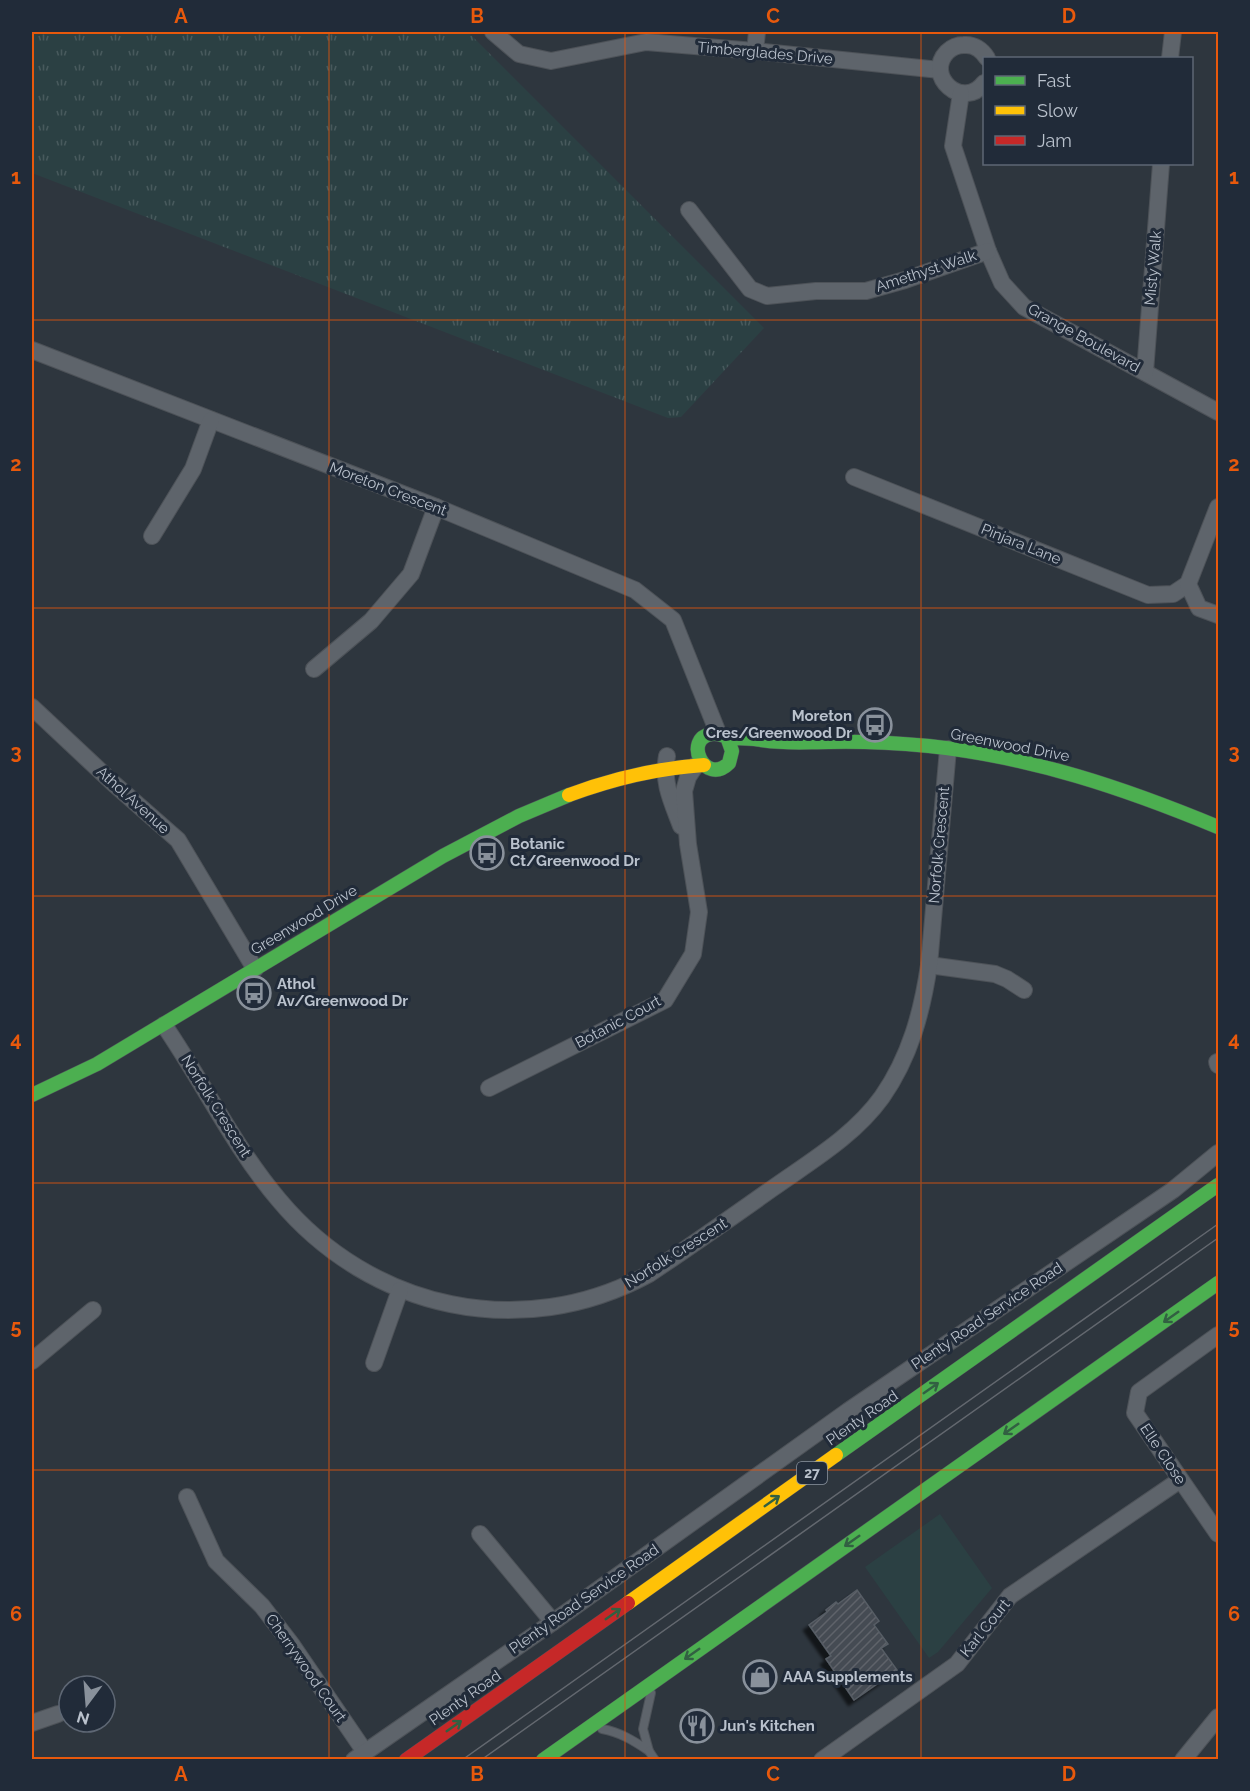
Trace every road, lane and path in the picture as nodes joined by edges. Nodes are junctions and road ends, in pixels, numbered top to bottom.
1 (493, 32) edge
2 (757, 32) edge
3 (1173, 32) edge
4 (969, 38) edge
5 (755, 51) junction
6 (986, 57) edge
7 (1170, 57) edge
8 (940, 70) junction
9 (983, 84) edge
10 (961, 93) junction
11 (1161, 165) edge
12 (688, 210) dead end
13 (988, 251) junction
14 (32, 350) edge
15 (1144, 372) junction
16 (1218, 412) edge
17 (211, 420) junction
18 (854, 477) dead end
19 (436, 507) junction
20 (1218, 507) edge
21 (152, 536) dead end
22 (1188, 584) junction
23 (1218, 615) edge
24 (314, 669) dead end
25 (698, 682) junction
26 (32, 707) edge
27 (723, 735) junction
28 (786, 743) junction
29 (948, 749) junction
30 (683, 752) junction
31 (732, 758) junction
32 (700, 765) junction
33 (1218, 827) edge
34 (688, 844) junction
35 (928, 965) junction
36 (255, 969) junction
37 (1024, 990) dead end
38 (164, 1025) junction
39 (489, 1088) dead end
40 (32, 1095) edge
41 (1218, 1153) edge
42 (1218, 1185) edge
43 (1218, 1283) edge
44 (400, 1290) junction
45 (93, 1310) dead end
46 (1218, 1335) edge
47 (32, 1361) edge
48 (374, 1363) dead end
49 (1180, 1480) junction
50 (187, 1497) dead end
51 (696, 1520) junction
52 (1218, 1533) edge
53 (480, 1534) dead end
54 (715, 1541) junction
55 (553, 1622) junction
56 (655, 1681) junction
57 (57, 1714) edge
58 (1218, 1717) edge
59 (32, 1723) edge
60 (590, 1726) junction
61 (649, 1751) junction
62 (359, 1756) edge
63 (406, 1760) edge
64 (543, 1760) edge
65 (655, 1760) edge
66 (822, 1760) edge
67 (1183, 1760) edge

1 - 5 street, Timberglades Drive
2 - 5 street
3 - 7 street
4 - 6 street
4 - 8 street
5 - 8 street, Timberglades Drive
8 - 10 street
9 - 10 street
10 - 13 street, Grange Boulevard
11 - 15 street, Misty Walk
12 - 13 street, Amethyst Walk
13 - 15 street, Grange Boulevard
14 - 17 street, Moreton Crescent
15 - 16 street, Grange Boulevard
17 - 19 street, Moreton Crescent
17 - 21 street
18 - 22 street, Pinjara Lane
19 - 24 street
19 - 25 street, Moreton Crescent
20 - 22 street
22 - 23 street
25 - 27 street, Moreton Crescent
25 - 30 street, Moreton Crescent
26 - 36 street, Athol Avenue
27 - 28 main road, Greenwood Drive
27 - 30 main road
27 - 31 main road
28 - 29 main road, Greenwood Drive
28 - 31 main road, Greenwood Drive
29 - 33 main road, Greenwood Drive
29 - 35 street, Norfolk Crescent
30 - 32 main road, Greenwood Drive
30 - 32 main road
30 - 34 street, Botanic Court
30 - 36 main road, Greenwood Drive
31 - 32 main road, Greenwood Drive
32 - 34 street, Botanic Court
34 - 39 street, Botanic Court
35 - 37 street
35 - 44 street, Norfolk Crescent
36 - 38 main road, Greenwood Drive
38 - 40 main road, Greenwood Drive
38 - 44 street, Norfolk Crescent
41 - 51 street, Plenty Road Service Road
54 -> 42 main road, Plenty Road / 27
43 -> 56 main road
44 - 48 street
45 - 47 street
46 - 49 street, Elle Close
49 - 52 street, Elle Close
49 - 66 street, Karl Court
50 - 62 street, Cherrywood Court
51 - 54 street
51 - 55 street, Plenty Road Service Road
53 - 55 street
63 -> 54 main road, Plenty Road / 27
55 - 62 street, Plenty Road Service Road
56 - 60 main road
56 - 61 lane
57 - 59 street
58 - 67 street
60 - 61 lane
60 - 64 main road
61 - 65 lane

